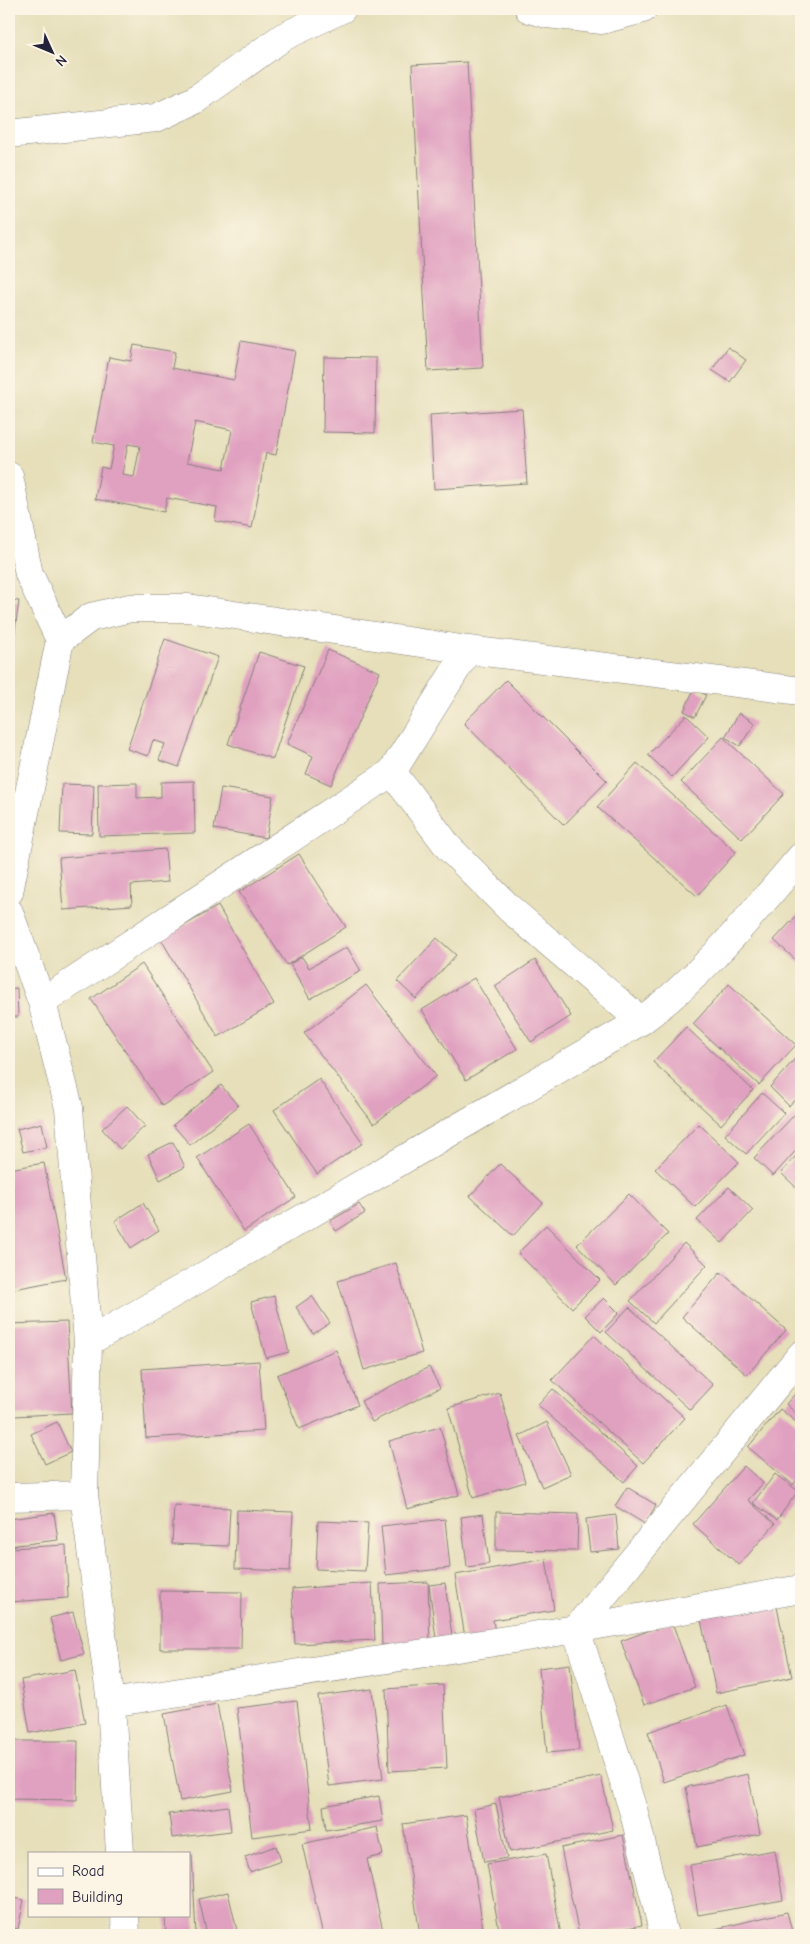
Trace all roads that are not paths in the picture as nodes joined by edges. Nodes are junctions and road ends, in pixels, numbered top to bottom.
1 (342, 9) edge
2 (529, 9) edge
3 (643, 9) edge
4 (9, 134) edge
5 (9, 476) edge
6 (19, 575) edge
7 (60, 640) junction
8 (468, 650) junction
9 (801, 691) edge
10 (392, 772) junction
11 (801, 856) edge
12 (9, 892) edge
13 (9, 912) edge
14 (42, 1002) junction
15 (641, 1021) junction
16 (88, 1342) junction
17 (801, 1355) edge
18 (84, 1496) junction
19 (9, 1497) edge
20 (801, 1589) edge
21 (576, 1629) junction
22 (111, 1703) junction
23 (120, 1852) edge
24 (125, 1916) edge
25 (126, 1935) edge
26 (664, 1935) edge

1 - 4 street
2 - 3 street
5 - 6 street
6 - 7 street
7 - 8 street
7 - 12 street
8 - 9 street
8 - 10 street
10 - 14 street
10 - 15 street
11 - 15 street
13 - 14 street
14 - 16 street
15 - 16 street
16 - 18 street
17 - 21 street
18 - 19 street
18 - 22 street
20 - 21 street
21 - 22 street
21 - 26 street
22 - 23 street
24 - 25 street

